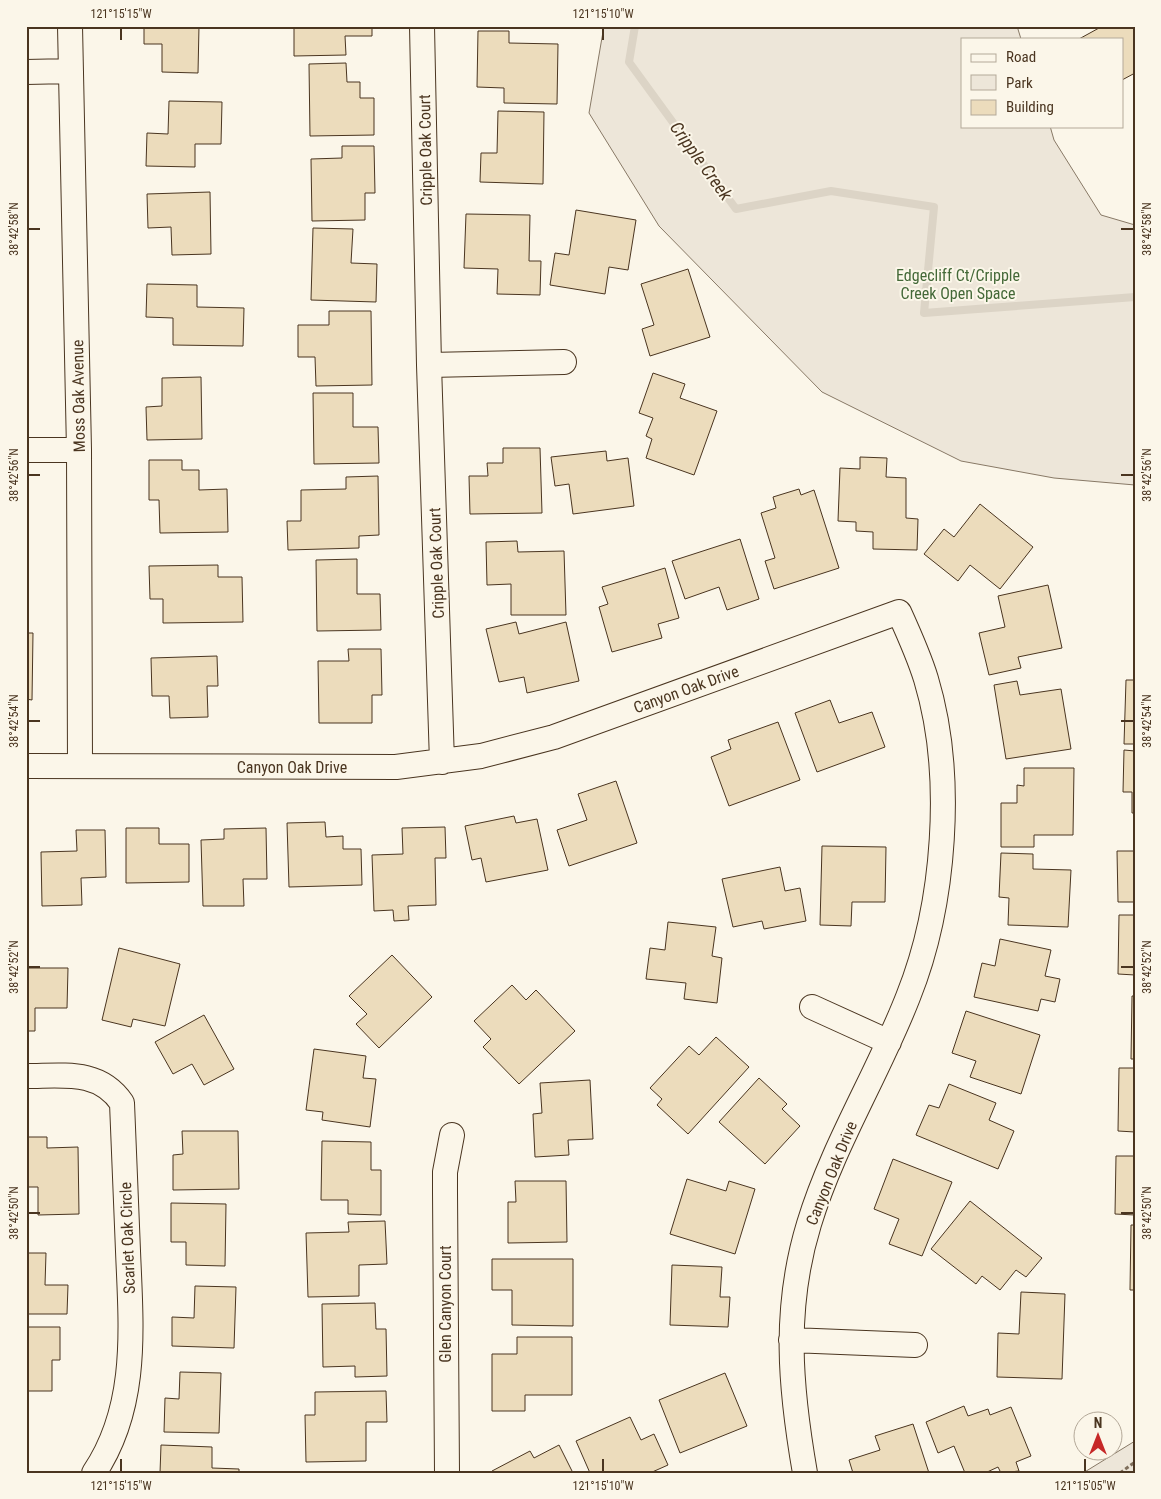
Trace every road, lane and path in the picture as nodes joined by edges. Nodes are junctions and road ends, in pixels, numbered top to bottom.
1 (70, 26) edge
2 (422, 26) edge
3 (71, 71) junction
4 (26, 72) edge
5 (564, 362) dead end
6 (429, 365) junction
7 (26, 450) edge
8 (79, 450) junction
9 (442, 762) junction
10 (26, 766) edge
11 (80, 766) junction
12 (812, 1006) dead end
13 (889, 1042) junction
14 (26, 1076) edge
15 (452, 1135) dead end
16 (791, 1340) junction
17 (915, 1344) dead end
18 (1135, 1462) edge
19 (94, 1473) edge
20 (447, 1473) edge
21 (805, 1473) edge
22 (1120, 1473) edge

1 - 3 street, Moss Oak Avenue
2 - 6 street, Cripple Oak Court
3 - 4 street
3 - 8 street, Moss Oak Avenue
5 - 6 street
6 - 9 street, Cripple Oak Court
7 - 8 street
8 - 11 street, Moss Oak Avenue
9 - 11 street, Canyon Oak Drive
9 - 13 street, Canyon Oak Drive
10 - 11 street, Canyon Oak Drive
12 - 13 street
13 - 16 street, Canyon Oak Drive
14 - 19 street, Scarlet Oak Circle
15 - 20 street, Glen Canyon Court
16 - 17 street
16 - 21 street, Canyon Oak Drive
18 - 22 path

